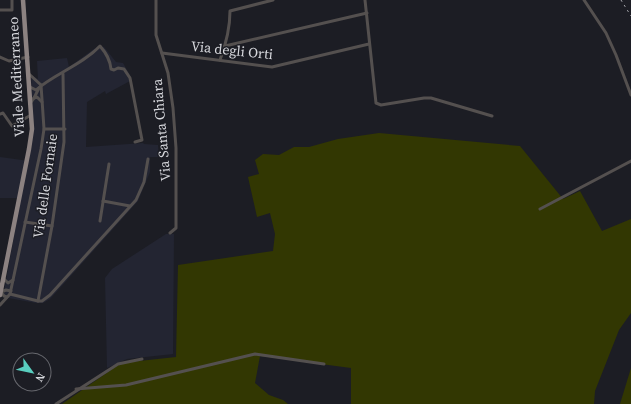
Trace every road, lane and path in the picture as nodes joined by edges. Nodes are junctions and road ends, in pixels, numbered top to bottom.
1 (12, 0) edge
2 (23, 0) edge
3 (156, 0) edge
4 (273, 0) edge
5 (365, 0) edge
6 (584, 0) edge
7 (0, 10) edge
8 (367, 13) junction
9 (369, 44) junction
10 (225, 46) junction
11 (162, 53) junction
12 (0, 57) edge
13 (28, 57) junction
14 (220, 60) junction
15 (29, 74) junction
16 (63, 74) junction
17 (39, 84) junction
18 (30, 87) junction
19 (38, 92) junction
20 (631, 95) edge
21 (34, 98) junction
22 (42, 102) junction
23 (31, 103) junction
24 (0, 114) edge
25 (32, 115) junction
26 (492, 116) dead end
27 (44, 129) junction
28 (65, 129) junction
29 (135, 142) dead end
30 (148, 159) dead end
31 (631, 161) edge
32 (109, 164) dead end
33 (103, 201) junction
34 (130, 206) junction
35 (540, 209) dead end
36 (100, 221) dead end
37 (25, 222) junction
38 (52, 226) junction
39 (170, 233) dead end
40 (13, 280) junction
41 (3, 281) junction
42 (6, 290) junction
43 (0, 293) edge
44 (9, 294) junction
45 (38, 301) junction
46 (0, 305) edge
47 (142, 359) dead end
48 (324, 364) dead end
49 (76, 389) junction
50 (56, 404) edge

1 - 7 street
2 - 13 main road, Viale Mediterraneo
3 - 11 street, Via Santa Chiara
4 - 10 street
5 - 8 street
6 - 20 street
8 - 9 street
8 - 10 street
9 - 14 street, Via degli Orti
9 - 26 street
10 - 14 street
11 - 14 street, Via degli Orti
11 - 39 street, Via Santa Chiara
12 - 13 street
13 - 15 main road, Viale Mediterraneo
15 - 17 street
15 - 18 main road, Viale Mediterraneo
16 - 17 street
16 - 28 street, Via delle Fornaie
16 - 29 street
17 - 18 street
17 - 19 street
17 - 19 street
18 - 19 street
18 - 23 main road, Viale Mediterraneo
19 - 21 street
19 - 22 street
21 - 22 street
21 - 23 street
22 - 27 street
23 - 25 main road, Viale Mediterraneo
24 - 25 street
25 - 41 main road, Viale Mediterraneo
27 - 28 street
27 - 37 street
28 - 38 street, Via delle Fornaie
30 - 34 street
31 - 35 street
32 - 33 street
33 - 34 street
33 - 36 street
34 - 45 street
37 - 38 street
37 - 40 street
38 - 45 street, Via delle Fornaie
40 - 41 street
40 - 44 street
41 - 42 street
41 - 43 main road, Viale Mediterraneo
42 - 43 street
42 - 44 street
43 - 44 street
44 - 45 street
44 - 46 street
47 - 49 street
48 - 49 street
49 - 50 street

